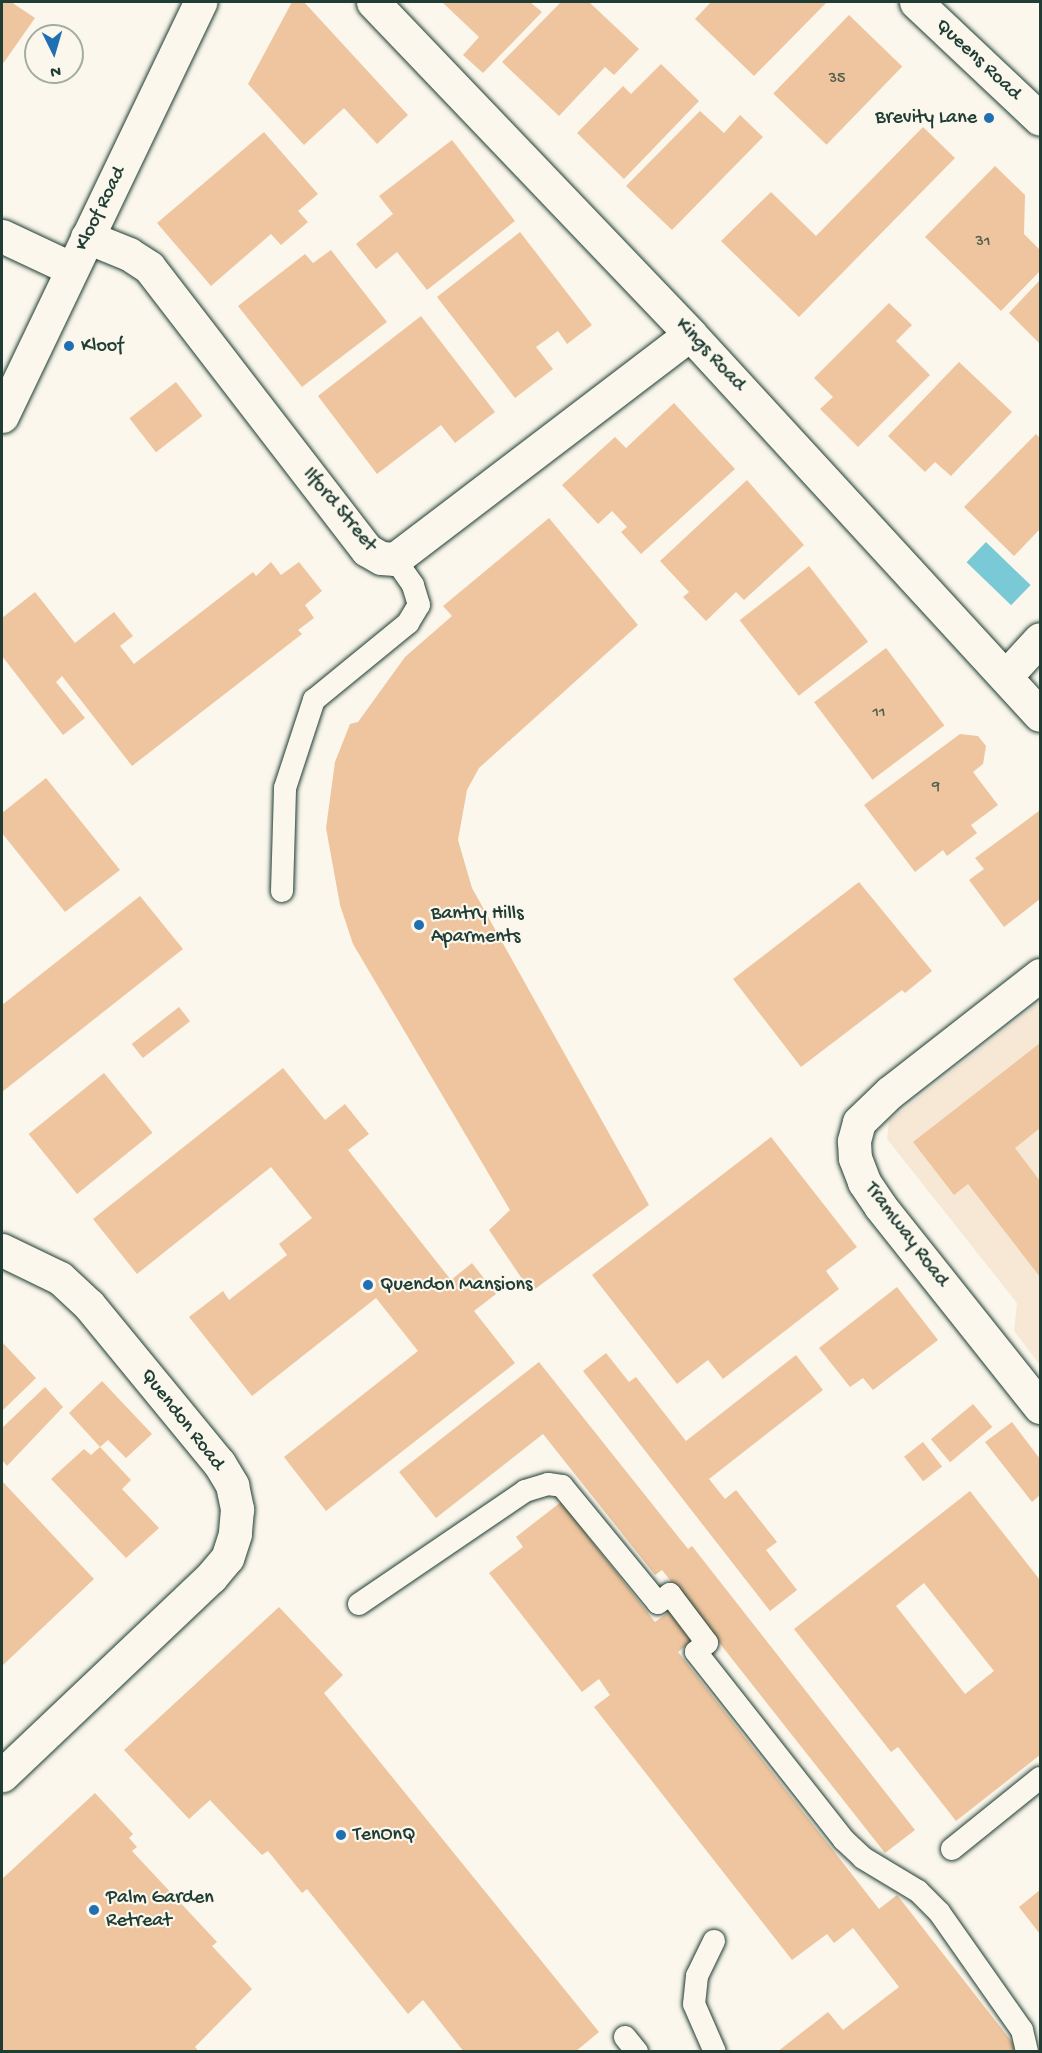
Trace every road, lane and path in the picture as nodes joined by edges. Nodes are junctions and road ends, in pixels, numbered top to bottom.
1 (200, 2) edge
2 (373, 2) edge
3 (916, 2) edge
4 (1037, 109) edge
5 (2, 236) edge
6 (87, 237) junction
7 (72, 269) junction
8 (690, 334) junction
9 (2, 416) edge
10 (395, 560) junction
11 (1041, 639) edge
12 (1006, 676) junction
13 (1041, 715) edge
14 (282, 891) dead end
15 (1041, 975) edge
16 (2, 1250) edge
17 (1041, 1407) edge
18 (359, 1604) dead end
19 (2, 1775) edge
20 (1041, 1778) edge
21 (952, 1849) dead end
22 (714, 1941) dead end
23 (715, 2052) edge
24 (1027, 2052) edge

1 - 6 street, Kloof Road
2 - 8 street, Kings Road
3 - 4 street, Queens Road
5 - 7 street
6 - 7 street, Kloof Road
6 - 10 street, Ilford Street
7 - 9 street, Kloof Road
8 - 10 street, Ilford Street
8 - 12 street, Kings Road
10 - 14 lane
11 - 12 street
12 - 13 street, Kings Road
15 - 17 street, Tramway Road
16 - 19 street, Quendon Road
18 - 24 lane
20 - 21 lane
22 - 23 lane

